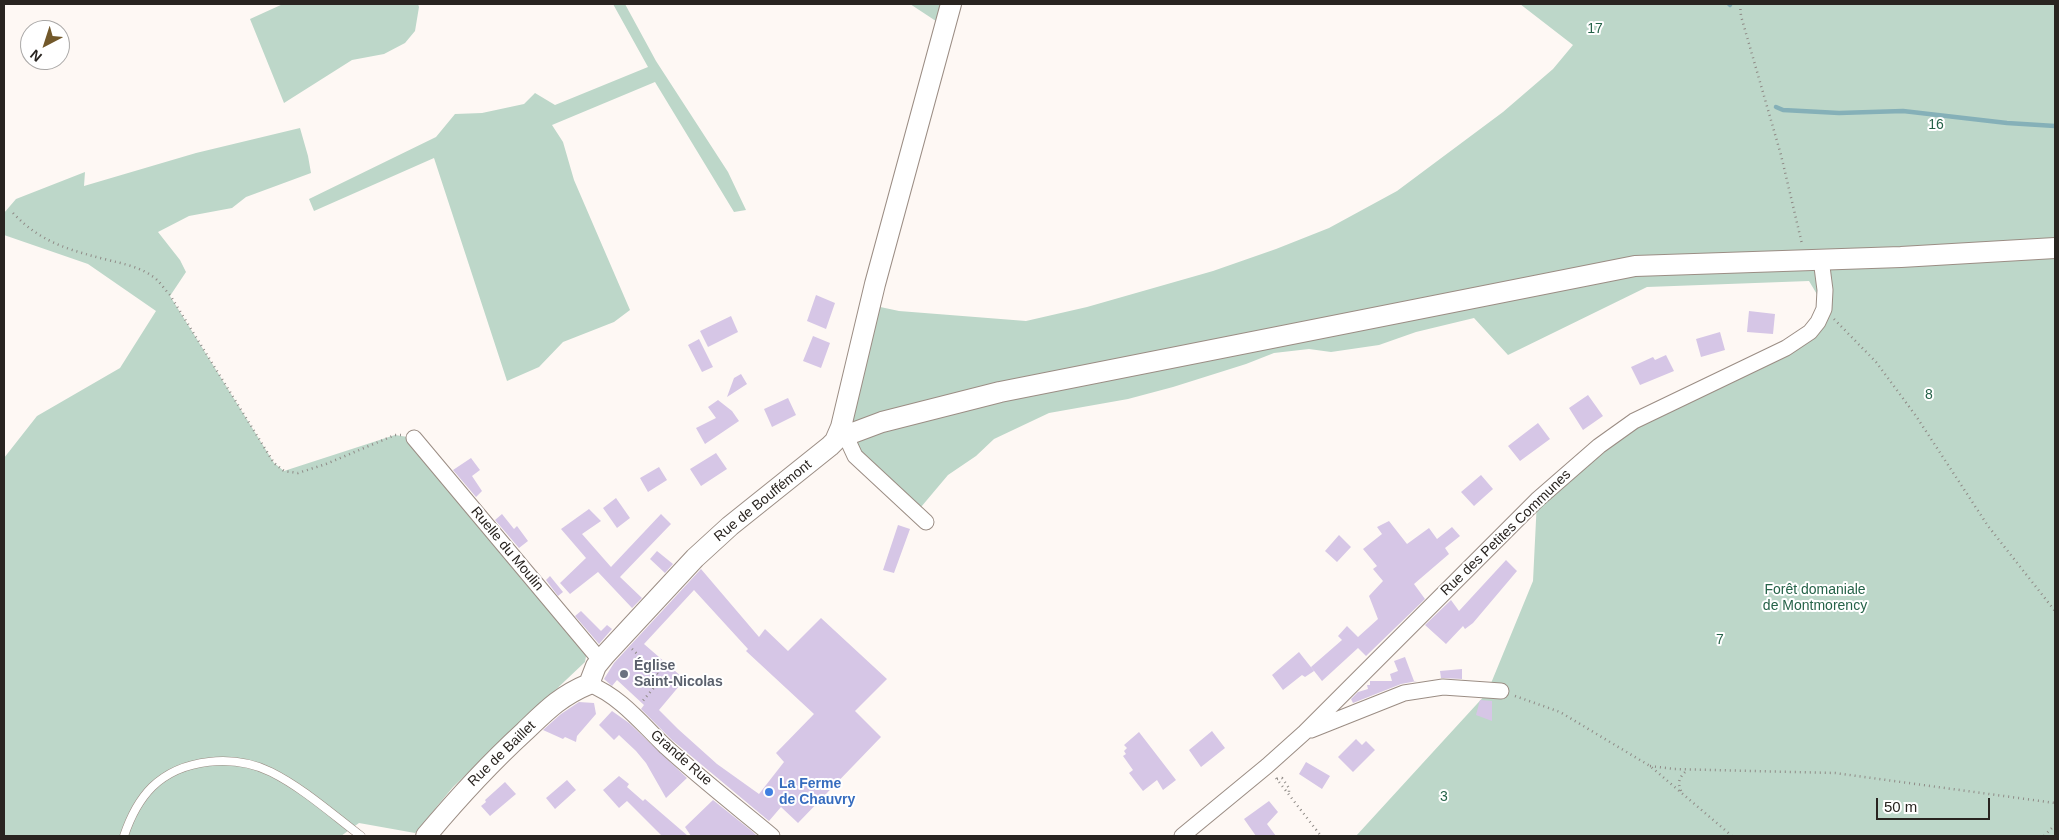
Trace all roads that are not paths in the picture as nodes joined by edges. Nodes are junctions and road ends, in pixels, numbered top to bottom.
1 (951, 4) edge
2 (2055, 248) edge
3 (1813, 259) junction
4 (839, 434) junction
5 (414, 438) road end
6 (926, 522) dead end
7 (600, 660) junction
8 (589, 684) junction
9 (1501, 691) road end
10 (1304, 732) junction
11 (124, 836) edge
12 (361, 836) edge
13 (426, 836) edge
14 (772, 836) edge
15 (1182, 836) edge

1 - 4 street, Rue de Bouffémont
2 - 3 street
3 - 4 street
3 - 10 street, Rue des Petites Communes
4 - 6 street
4 - 7 street, Rue de Bouffémont
5 - 7 street, Ruelle du Moulin
7 - 8 street, Rue de Bouffémont
8 - 13 street, Rue de Baillet
8 - 14 street, Grande Rue
9 - 10 street
10 - 15 street, Rue des Petites Communes
11 - 12 lane

